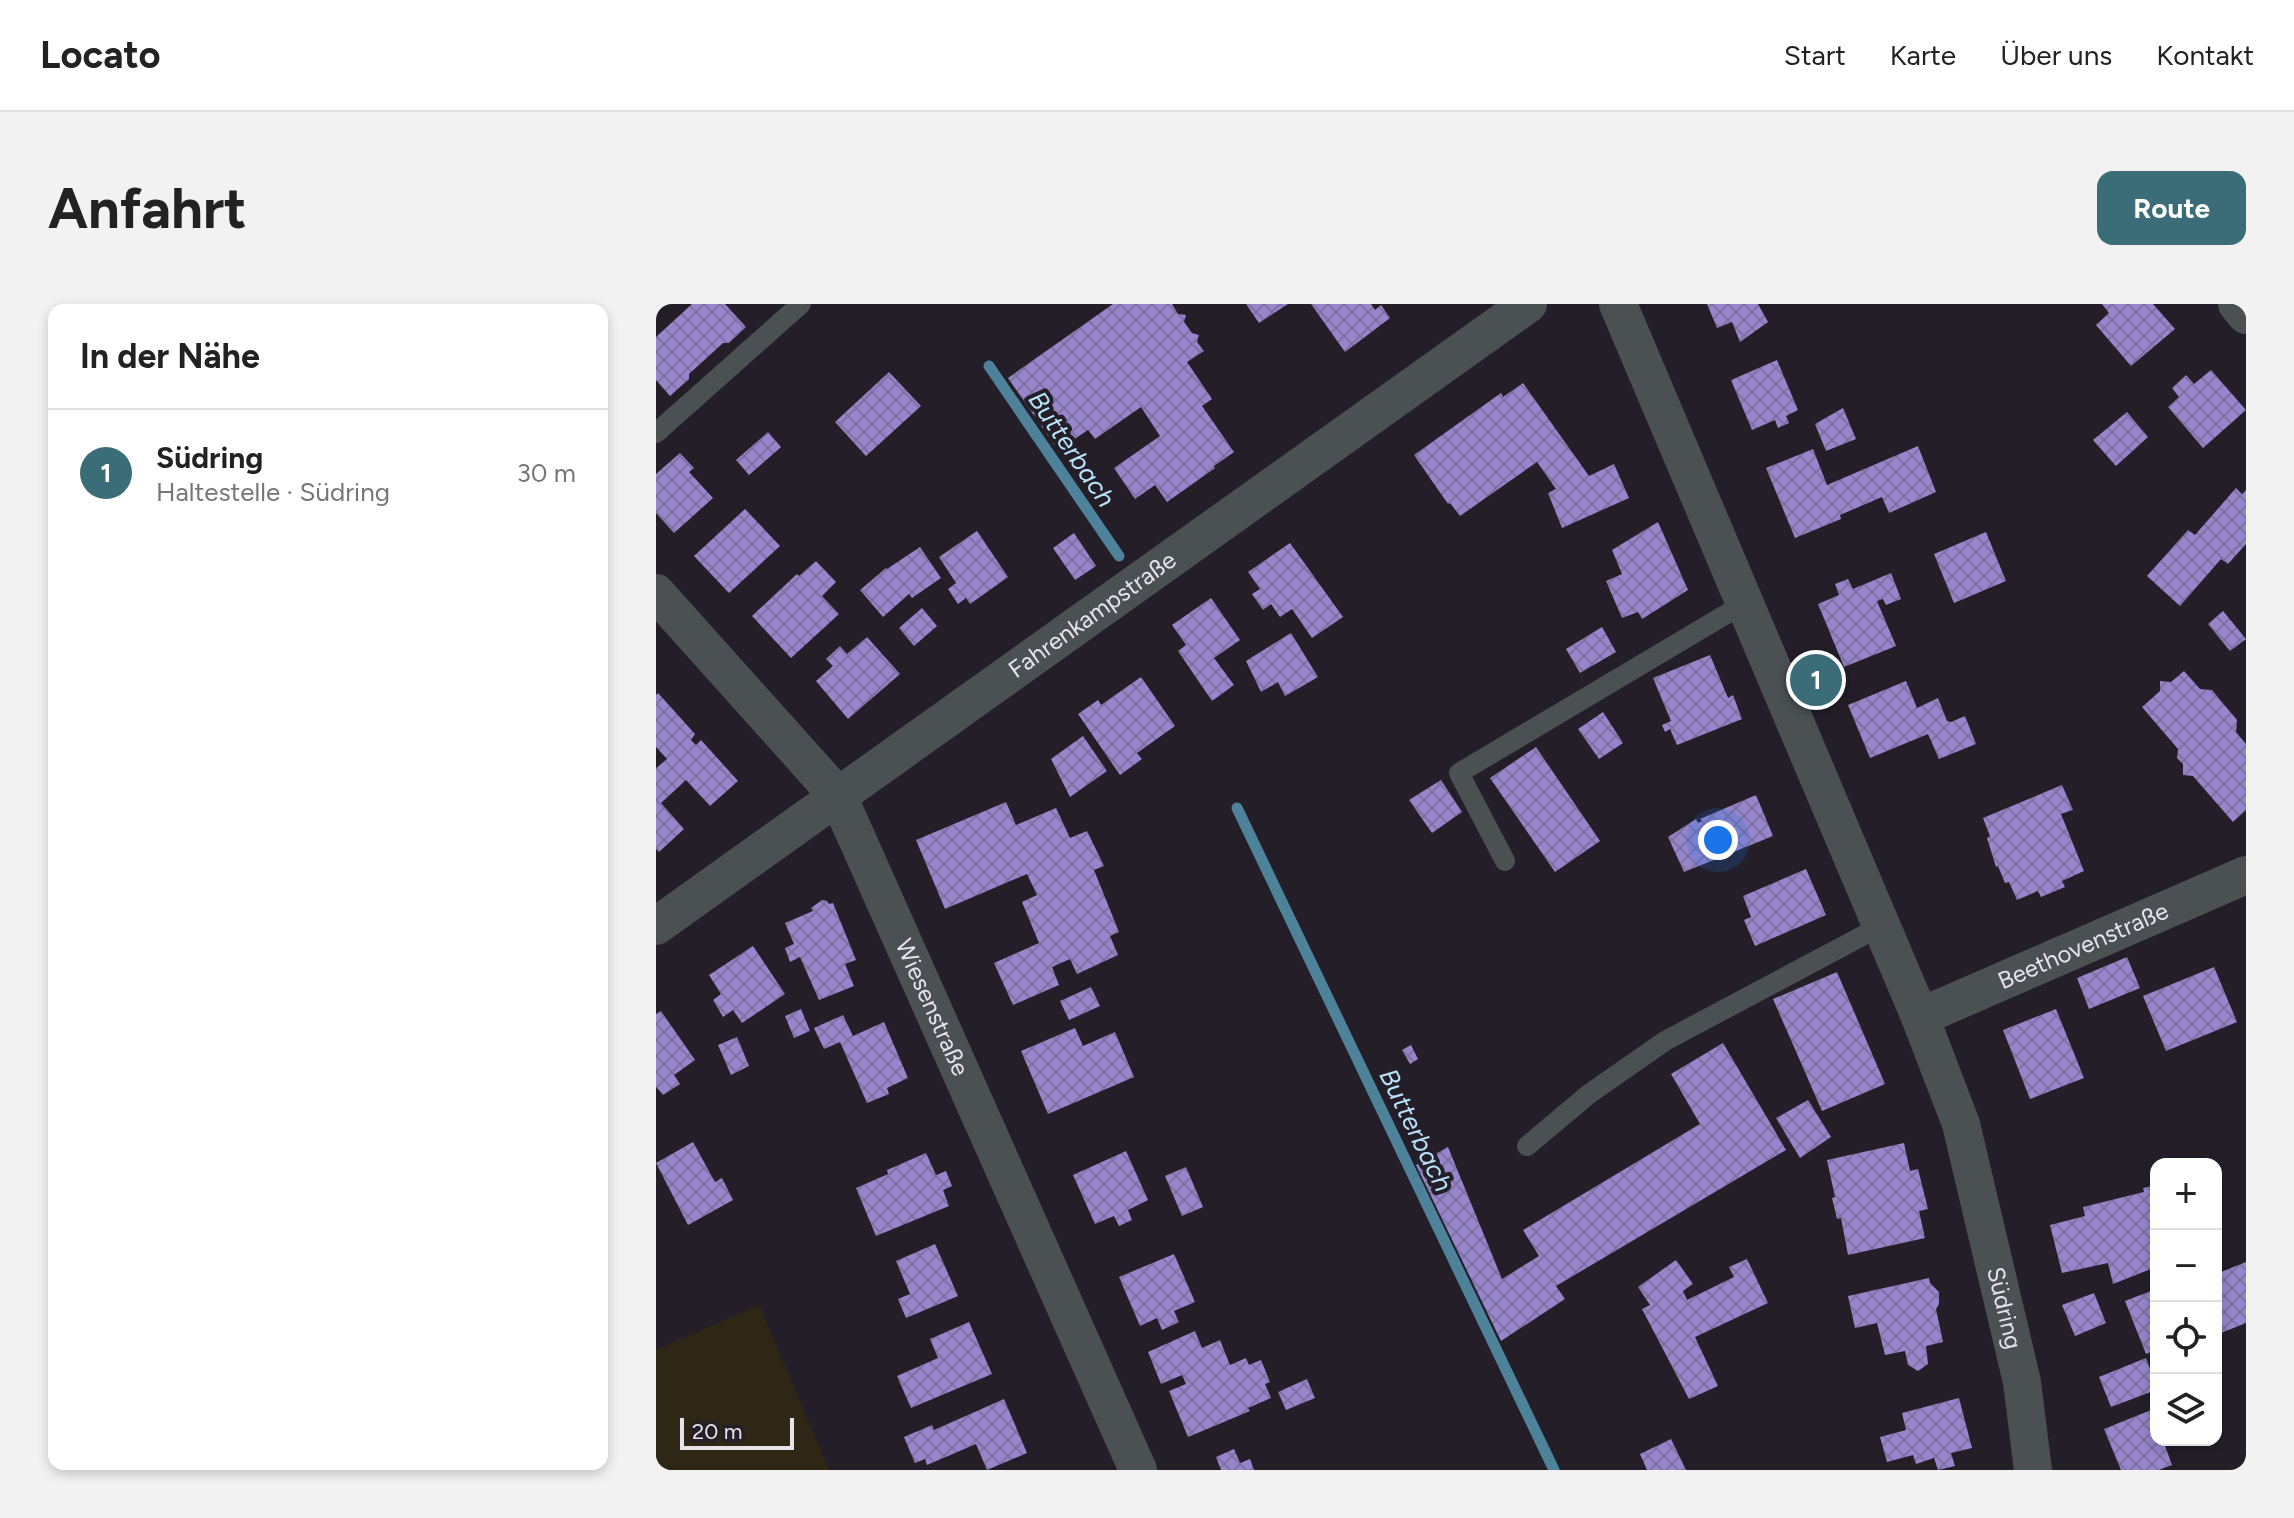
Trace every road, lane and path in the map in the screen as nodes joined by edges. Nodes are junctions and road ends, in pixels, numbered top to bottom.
1 (801, 304) edge
2 (1528, 304) edge
3 (1618, 304) edge
4 (2237, 304) edge
5 (2246, 315) edge
6 (656, 433) edge
7 (656, 593) edge
8 (1745, 603) junction
9 (838, 796) junction
10 (1505, 861) dead end
11 (2246, 875) edge
12 (656, 926) edge
13 (1881, 926) junction
14 (1920, 1017) junction
15 (1527, 1146) dead end
16 (1138, 1470) edge
17 (2033, 1470) edge

1 - 6 lane
2 - 9 street, Fahrenkampstraße
3 - 8 street, Südring
4 - 5 street
7 - 9 street, Wiesenstraße
8 - 10 lane
8 - 13 street, Südring
9 - 12 street, Fahrenkampstraße
9 - 16 street, Wiesenstraße
11 - 14 street, Beethovenstraße
13 - 14 street, Südring
13 - 15 lane
14 - 17 street, Südring

